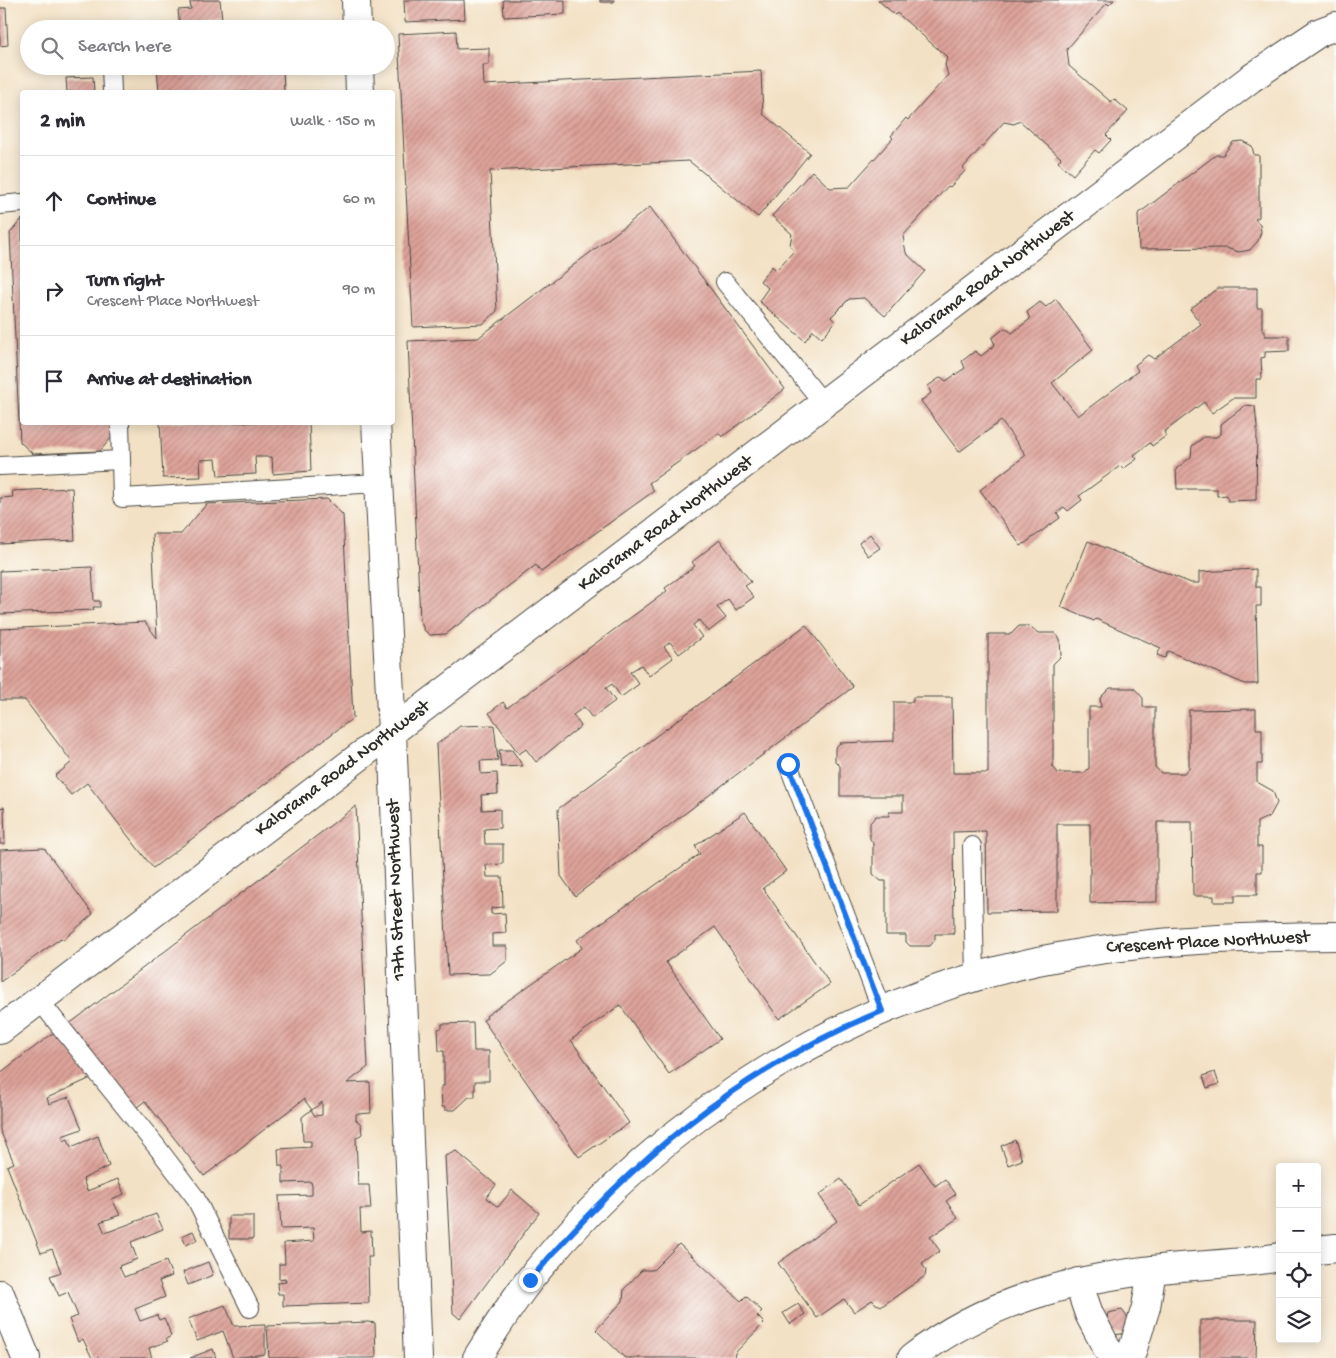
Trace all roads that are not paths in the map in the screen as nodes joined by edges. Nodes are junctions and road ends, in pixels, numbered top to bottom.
1 (356, 0) edge
2 (357, 20) edge
3 (1336, 26) edge
4 (111, 75) edge
5 (359, 75) edge
6 (112, 90) edge
7 (360, 90) edge
8 (20, 204) edge
9 (0, 205) edge
10 (725, 282) dead end
11 (824, 404) junction
12 (120, 425) edge
13 (376, 425) edge
14 (120, 460) junction
15 (0, 466) edge
16 (378, 483) junction
17 (392, 732) junction
18 (788, 764) dead end
19 (972, 846) dead end
20 (1336, 936) edge
21 (975, 976) junction
22 (39, 1000) junction
23 (882, 1011) junction
24 (0, 1030) edge
25 (1336, 1248) edge
26 (1321, 1250) edge
27 (1276, 1257) edge
28 (1152, 1270) junction
29 (1078, 1282) junction
30 (0, 1294) edge
31 (250, 1308) dead end
32 (26, 1358) edge
33 (418, 1358) edge
34 (477, 1358) edge
35 (912, 1358) edge
36 (1112, 1358) edge
37 (1130, 1358) edge

1 - 2 street
3 - 11 street, Kalorama Road Northwest
4 - 6 lane
5 - 7 street
8 - 9 lane
10 - 11 lane
11 - 17 street, Kalorama Road Northwest
12 - 14 lane
13 - 16 street, 17th Street Northwest
14 - 15 lane
14 - 16 lane
16 - 17 street, 17th Street Northwest
17 - 22 street, Kalorama Road Northwest
17 - 33 street, 17th Street Northwest
18 - 23 lane
19 - 21 lane
20 - 21 street, Crescent Place Northwest
21 - 23 street, Crescent Place Northwest
22 - 24 street, Kalorama Road Northwest
22 - 31 lane
23 - 34 street, Crescent Place Northwest
25 - 26 street
27 - 28 street
28 - 29 street
28 - 37 street
29 - 35 street
29 - 36 street
30 - 32 street

